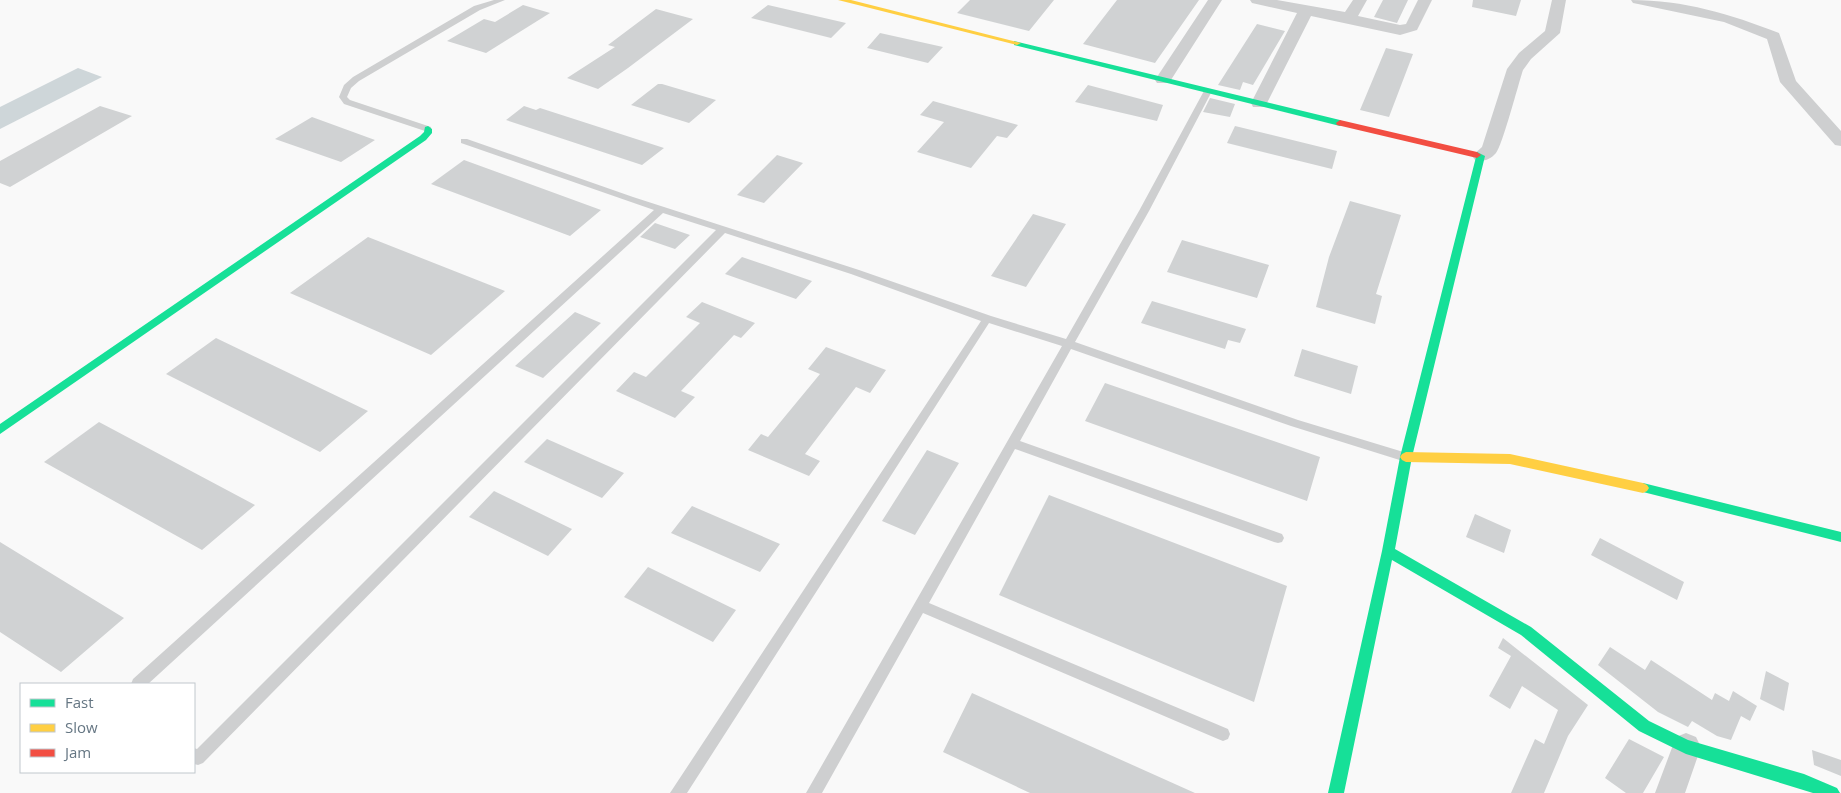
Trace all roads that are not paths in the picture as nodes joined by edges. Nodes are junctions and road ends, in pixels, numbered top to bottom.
1 (484, 0) edge
2 (501, 0) edge
3 (842, 0) edge
4 (1214, 0) edge
5 (1257, 0) edge
6 (1360, 0) edge
7 (1425, 0) edge
8 (1560, 0) edge
9 (1638, 0) edge
10 (1283, 3) edge
11 (478, 8) junction
12 (1308, 11) junction
13 (1341, 17) junction
14 (1163, 80) junction
15 (1208, 91) junction
16 (1260, 103) junction
17 (428, 128) joint
18 (464, 141) dead end
19 (1841, 141) edge
20 (1481, 156) junction
21 (661, 209) junction
22 (723, 229) junction
23 (987, 319) junction
24 (1068, 344) junction
25 (0, 430) edge
26 (1012, 443) junction
27 (1406, 457) junction
28 (1841, 537) edge
29 (1278, 538) dead end
30 (1388, 551) junction
31 (920, 605) junction
32 (139, 683) edge
33 (1223, 734) dead end
34 (1686, 747) junction
35 (195, 756) edge
36 (1338, 792) edge
37 (678, 793) edge
38 (814, 793) edge
39 (1670, 793) edge
40 (1832, 793) edge

1 - 11 lane
2 - 11 lane
3 - 14 street
4 - 14 street
5 - 10 street
6 - 13 street
7 - 13 street
8 - 20 street
9 - 19 street
10 - 12 street
11 - 17 lane
12 - 13 street
12 - 16 street
14 - 15 street
15 - 16 street
15 - 24 lane
16 - 20 street
17 - 25 street
18 - 21 lane
20 - 27 street
21 - 22 lane
21 - 32 lane
22 - 23 lane
22 - 35 lane
23 - 24 lane
23 - 37 lane
24 - 26 lane
24 - 27 lane
26 - 29 lane
26 - 31 lane
27 - 28 street
27 - 30 street
30 - 34 street
30 - 36 street
31 - 33 lane
31 - 38 lane
34 - 39 street
34 - 40 street

